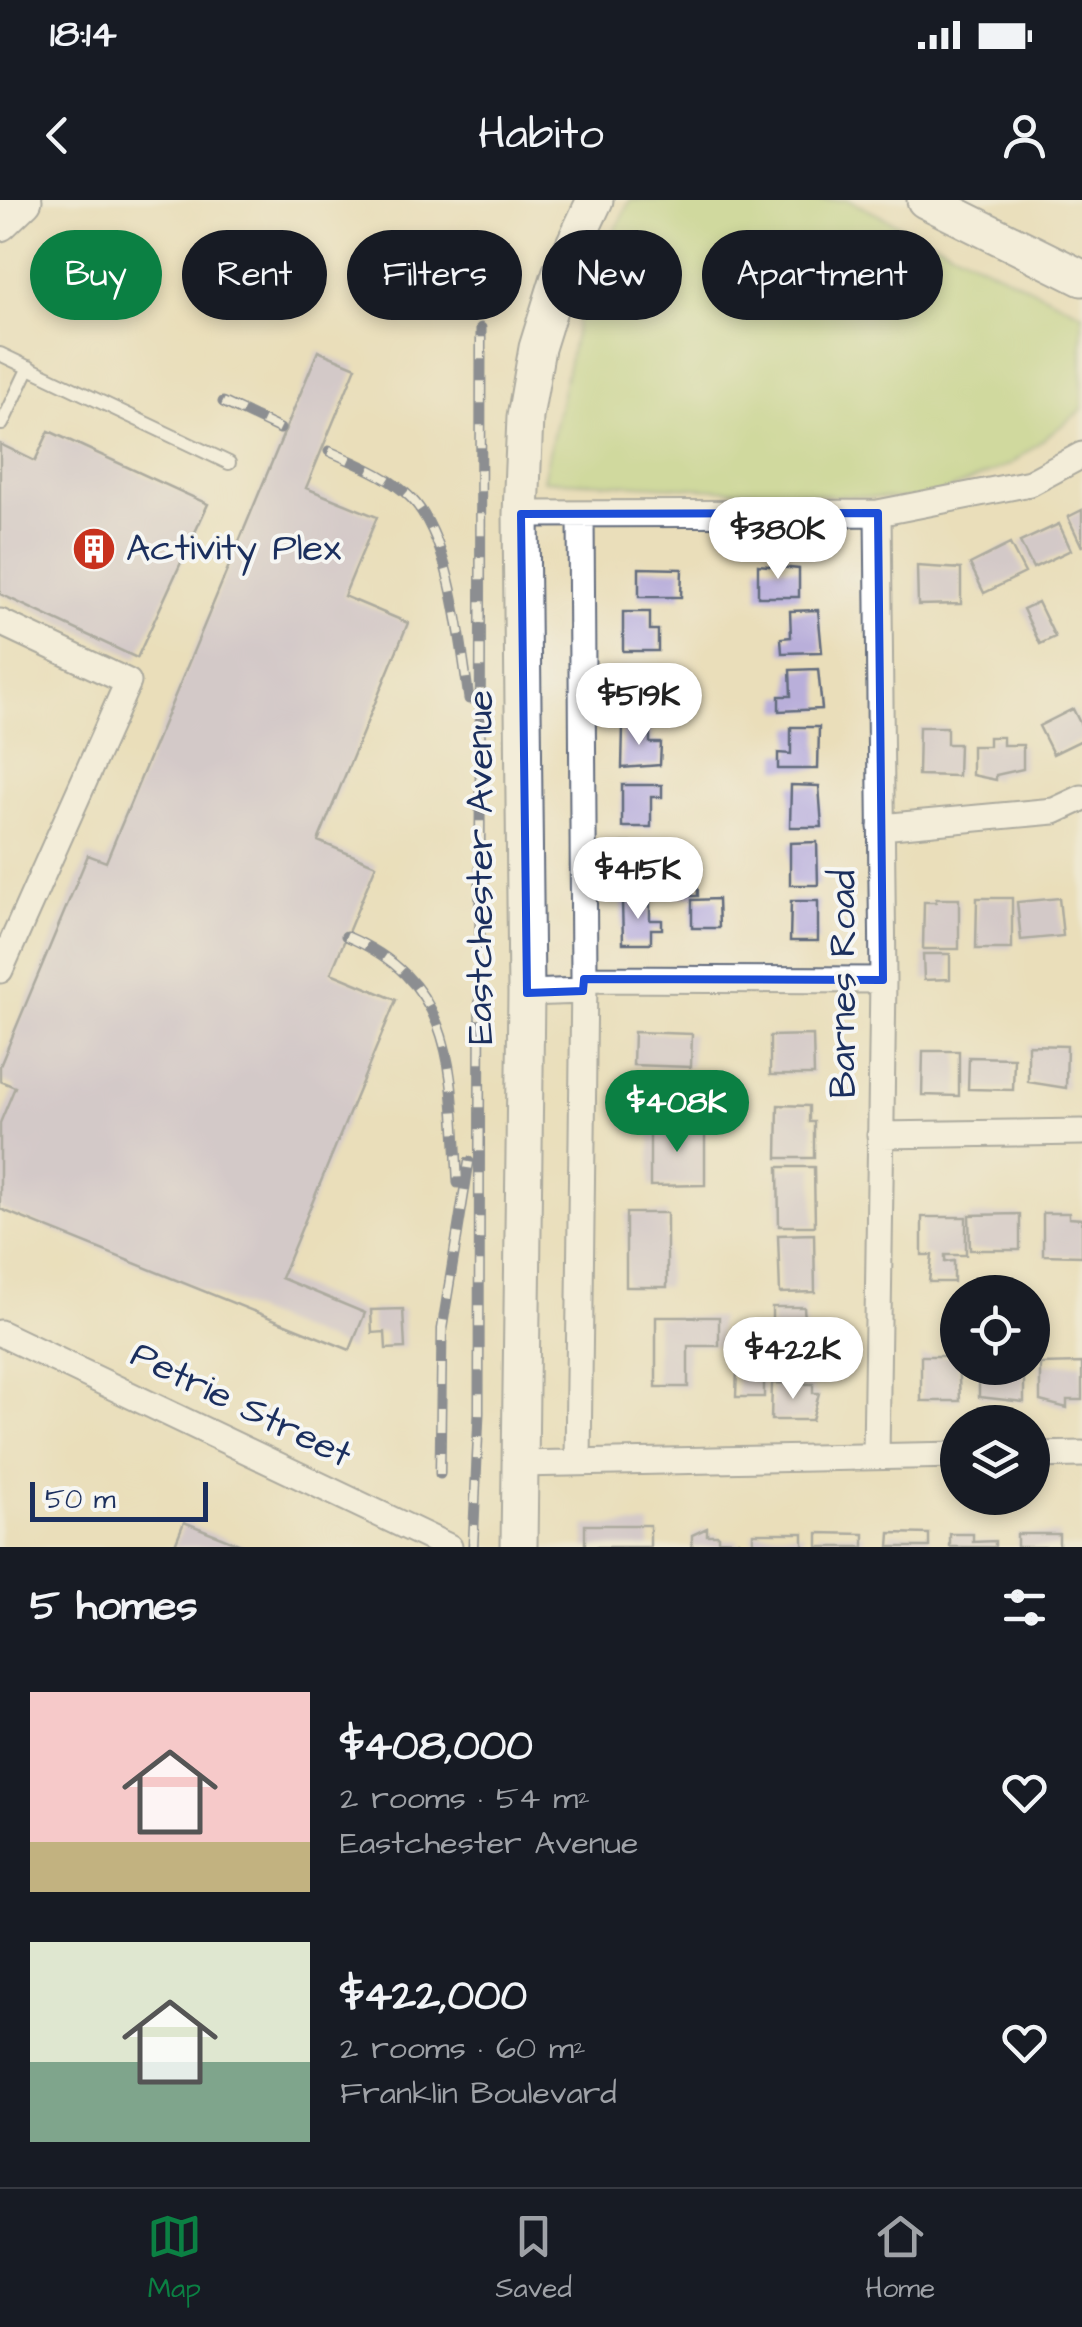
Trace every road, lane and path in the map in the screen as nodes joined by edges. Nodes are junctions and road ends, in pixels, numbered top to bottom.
1 (24, 200) edge
2 (925, 200) edge
3 (593, 202) edge
4 (0, 224) edge
5 (1082, 278) edge
6 (0, 354) edge
7 (29, 367) junction
8 (2, 424) edge
9 (1082, 455) edge
10 (229, 463) dead end
11 (878, 513) junction
12 (521, 514) junction
13 (581, 514) junction
14 (0, 622) edge
15 (1082, 798) edge
16 (882, 827) junction
17 (0, 970) edge
18 (883, 980) junction
19 (584, 985) junction
20 (526, 993) junction
21 (1082, 1132) edge
22 (880, 1135) junction
23 (0, 1333) edge
24 (1050, 1454) edge
25 (1082, 1454) edge
26 (940, 1455) edge
27 (876, 1456) junction
28 (578, 1460) junction
29 (519, 1464) junction
30 (449, 1547) edge
31 (519, 1547) edge

1 - 4 street
2 - 5 street
3 - 12 street, Eastchester Avenue
6 - 7 lane
7 - 8 lane
7 - 10 lane
9 - 11 street
11 - 13 street
11 - 16 street, Barnes Road
12 - 13 street
12 - 20 street, Eastchester Avenue
13 - 19 street
14 - 17 street
15 - 16 street
16 - 18 street, Barnes Road
18 - 19 street
18 - 22 street, Barnes Road
19 - 20 street
19 - 28 street
20 - 29 street, Eastchester Avenue
21 - 22 street
22 - 27 street, Barnes Road
23 - 30 street, Petrie Street
24 - 25 street
26 - 27 street
27 - 28 street
28 - 29 street
29 - 31 street, Eastchester Avenue

